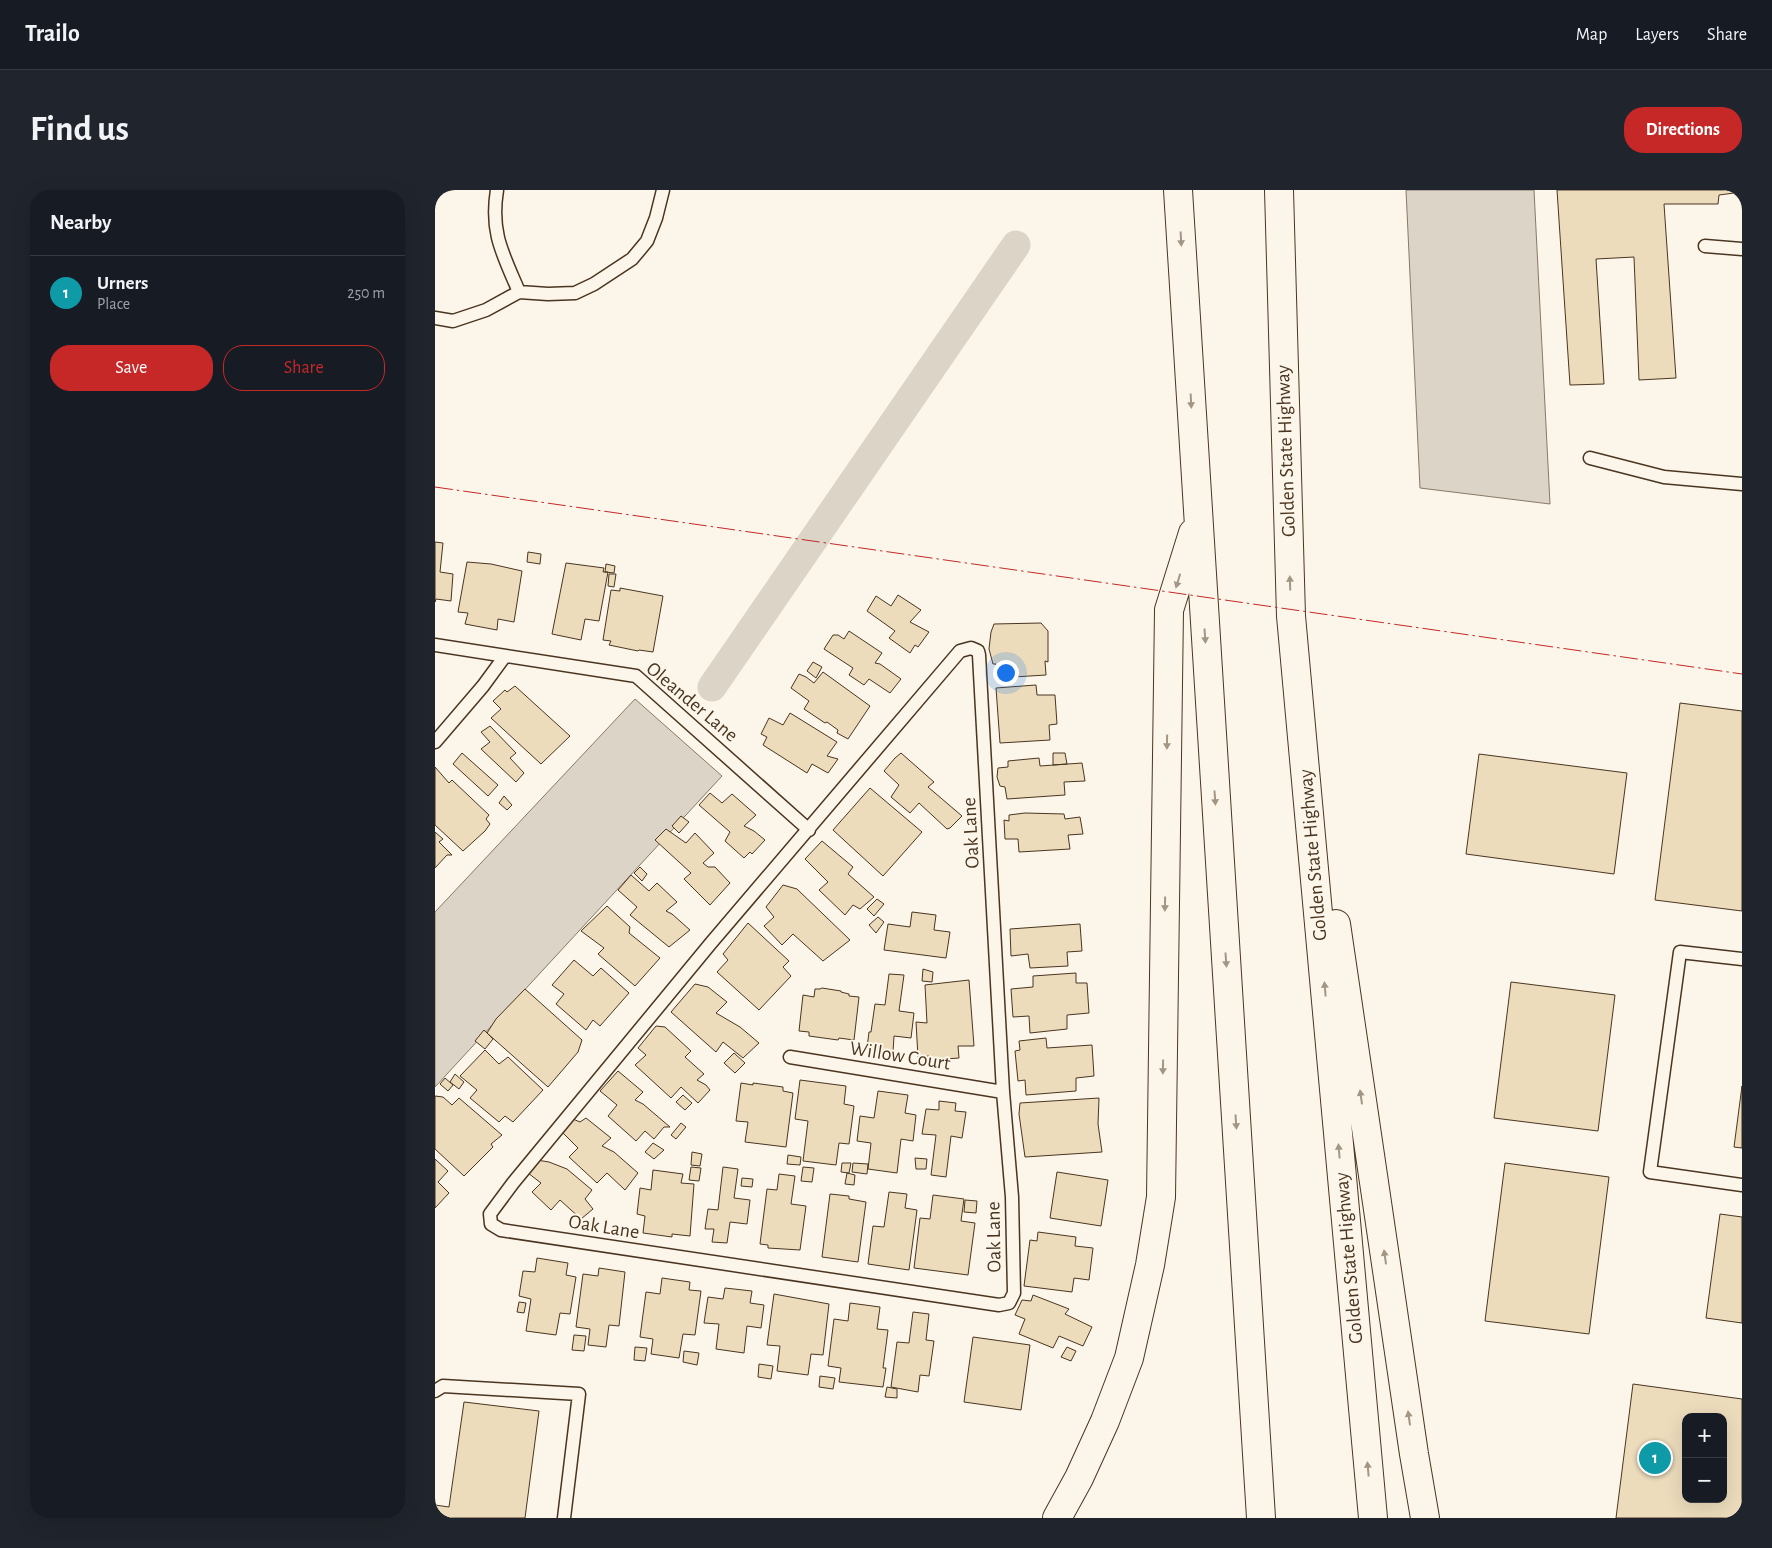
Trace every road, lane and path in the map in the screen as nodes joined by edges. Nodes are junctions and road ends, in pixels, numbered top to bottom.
1 (497, 190) edge
2 (663, 190) edge
3 (1178, 190) edge
4 (1279, 190) edge
5 (1705, 246) dead end
6 (1742, 248) edge
7 (519, 292) junction
8 (435, 318) edge
9 (1590, 458) dead end
10 (1742, 484) edge
11 (1198, 517) junction
12 (1291, 616) junction
13 (435, 645) edge
14 (505, 656) junction
15 (435, 742) edge
16 (809, 830) junction
17 (1742, 959) edge
18 (790, 1057) dead end
19 (1003, 1092) junction
20 (1742, 1185) edge
21 (435, 1391) edge
22 (564, 1518) edge
23 (1057, 1518) edge
24 (1261, 1518) edge
25 (1373, 1518) edge
26 (1425, 1518) edge

1 - 7 lane
2 - 7 lane
3 -> 11 highway
12 -> 4 highway, Golden State Highway
5 - 6 lane
7 - 8 lane
9 - 10 lane
11 -> 23 highway
11 -> 24 highway
25 -> 12 highway, Golden State Highway
26 -> 12 highway
13 - 14 lane, Oleander Lane
14 - 15 lane
14 - 16 lane, Oleander Lane
16 - 19 lane, Oak Lane
16 - 19 lane, Oak Lane
17 - 20 lane
18 - 19 lane, Willow Court
21 - 22 lane

